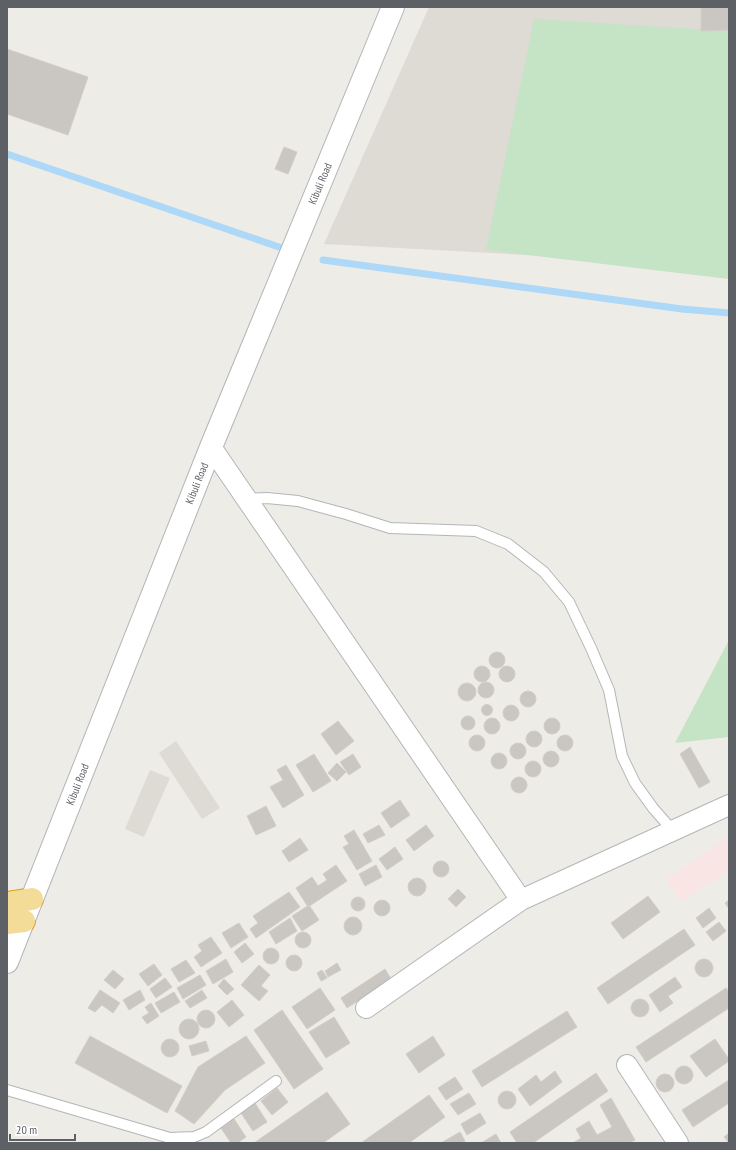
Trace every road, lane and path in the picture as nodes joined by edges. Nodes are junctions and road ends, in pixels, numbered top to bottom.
1 (393, 7) edge
2 (211, 447) junction
3 (246, 499) junction
4 (729, 806) edge
5 (673, 831) junction
6 (32, 899) junction
7 (521, 900) junction
8 (7, 903) edge
9 (15, 922) edge
10 (7, 962) edge
11 (366, 1008) dead end
12 (627, 1065) dead end
13 (276, 1081) dead end
14 (7, 1090) edge
15 (678, 1143) edge

1 - 2 street, Kibuli Road
2 - 3 street
2 - 6 street, Kibuli Road
3 - 5 lane
3 - 7 street
4 - 5 street
5 - 7 street
6 - 8 highway
6 - 9 street, Kibuli Road
7 - 11 street
9 - 10 street, Kibuli Road
12 - 15 street
13 - 14 lane

